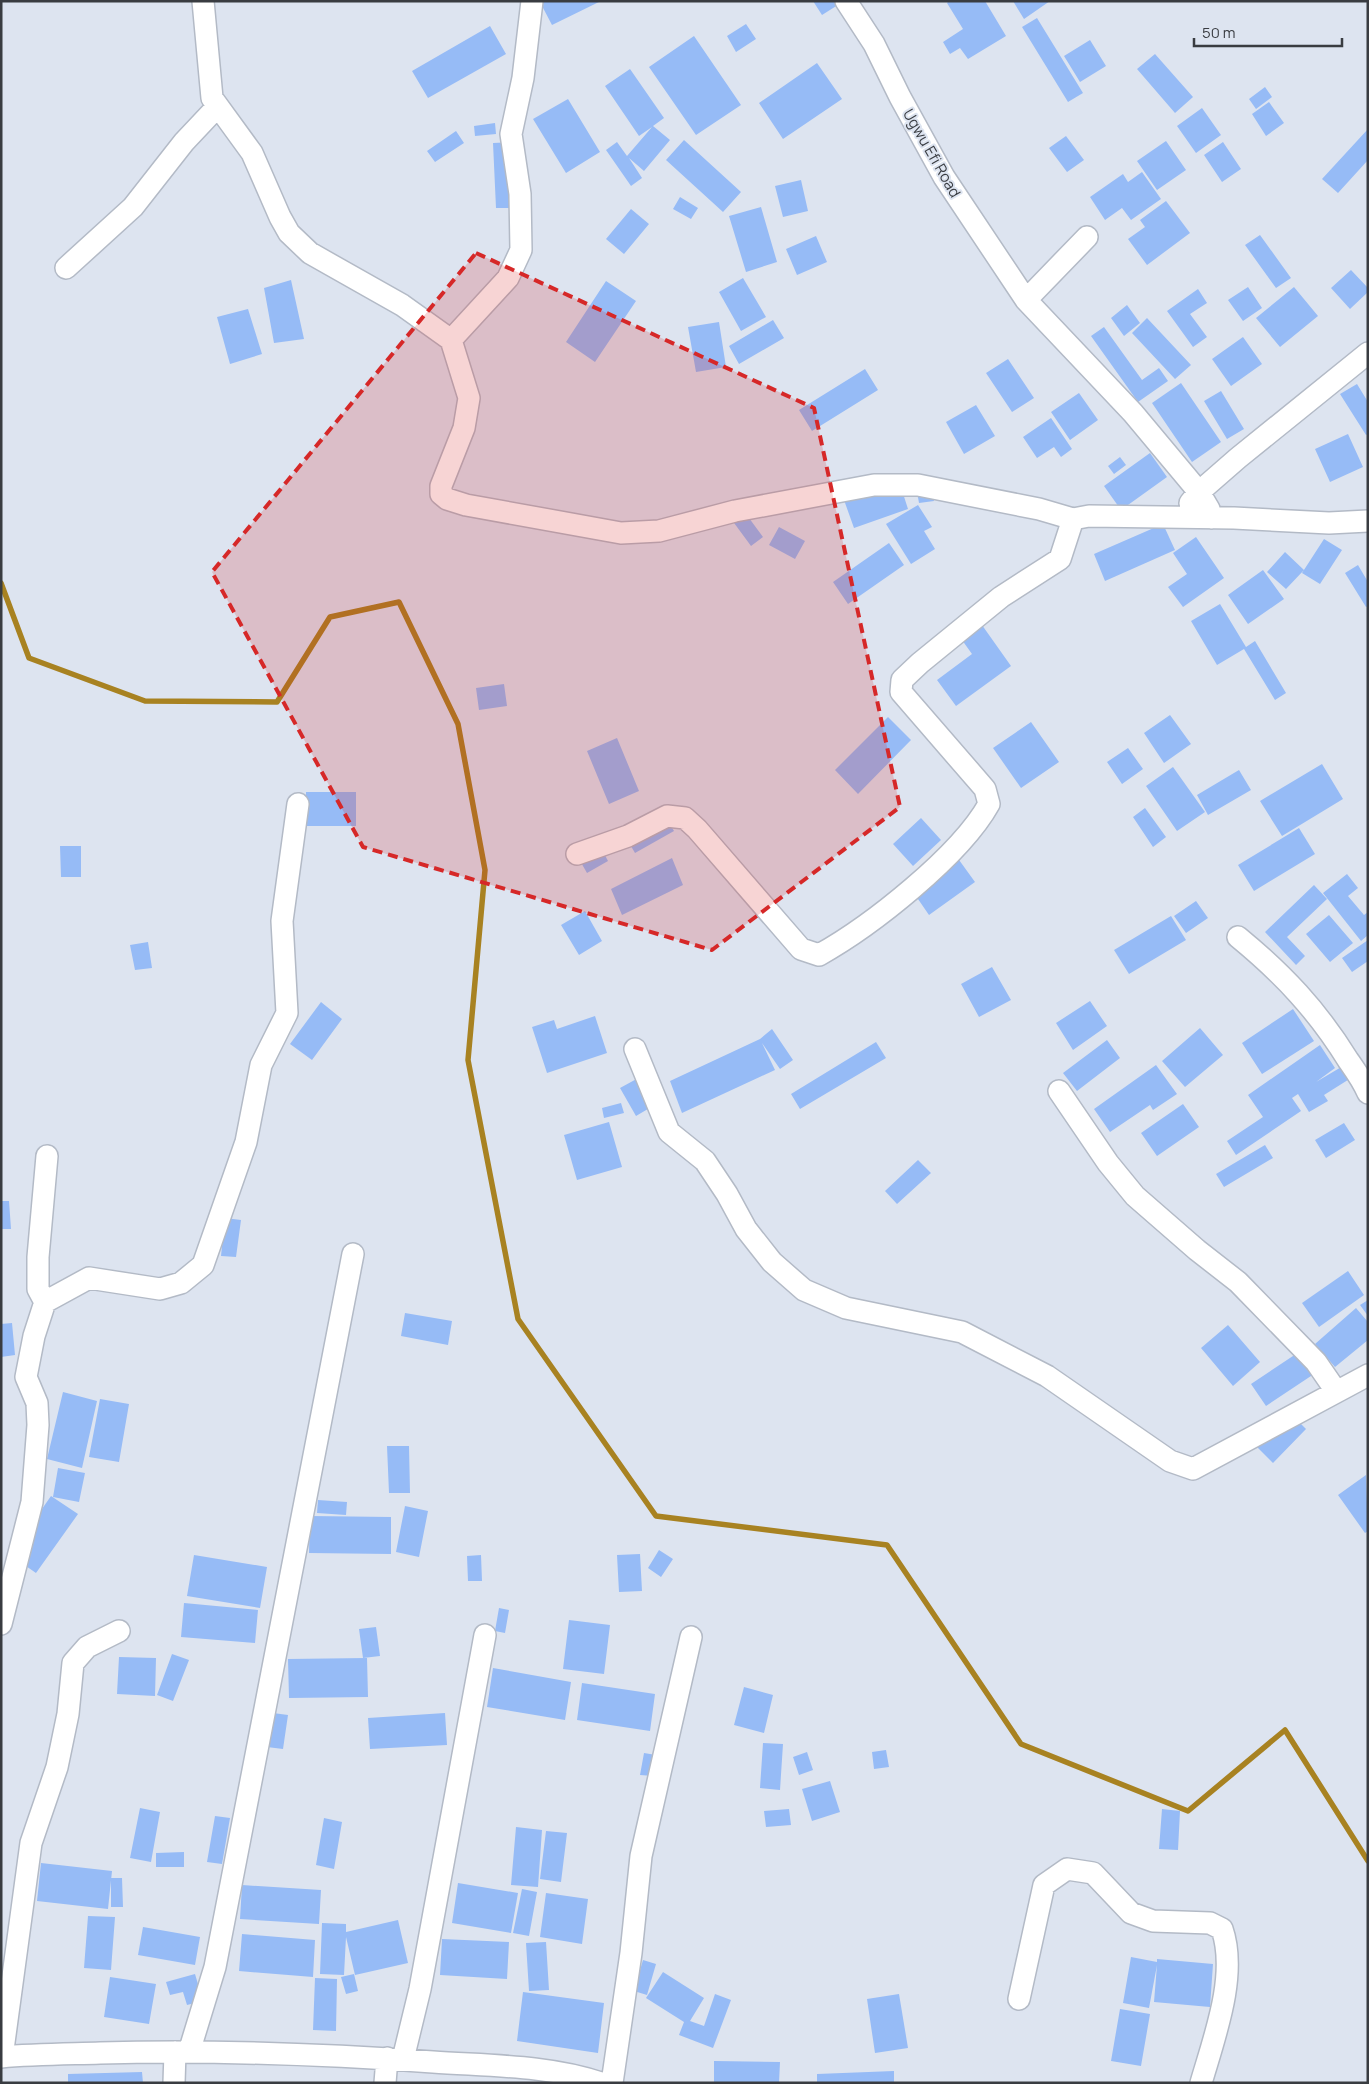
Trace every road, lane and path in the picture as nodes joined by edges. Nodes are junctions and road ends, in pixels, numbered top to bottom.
1 (203, 1) edge
2 (532, 1) edge
3 (846, 1) edge
4 (217, 107) junction
5 (1087, 237) dead end
6 (66, 268) dead end
7 (1026, 300) junction
8 (451, 340) junction
9 (1368, 353) edge
10 (1199, 492) junction
11 (1173, 518) junction
12 (1211, 518) junction
13 (1073, 519) junction
14 (1368, 521) edge
15 (298, 804) dead end
16 (577, 854) dead end
17 (1238, 937) dead end
18 (635, 1049) dead end
19 (1059, 1091) dead end
20 (1368, 1093) edge
21 (47, 1156) dead end
22 (353, 1254) dead end
23 (45, 1302) junction
24 (1368, 1375) edge
25 (1336, 1391) junction
26 (1, 1624) edge
27 (119, 1631) dead end
28 (485, 1635) dead end
29 (691, 1637) dead end
30 (1019, 1999) dead end
31 (182, 2052) junction
32 (2, 2057) edge
33 (395, 2058) junction
34 (591, 2081) edge
35 (174, 2083) edge
36 (385, 2083) edge
37 (612, 2083) edge
38 (1201, 2083) edge

1 - 4 street
2 - 8 street
3 - 7 street, Ugwu Efi Road
4 - 6 street
4 - 8 street
5 - 7 street
7 - 10 street, Ugwu Efi Road
8 - 13 street
9 - 10 street
10 - 11 street
10 - 12 street, Ugwu Efi Road
11 - 12 street
11 - 13 street
12 - 14 street
13 - 16 street
15 - 23 street
17 - 20 street
18 - 25 street
19 - 25 street
21 - 23 street
22 - 31 street
23 - 26 street
24 - 25 street
27 - 32 street
28 - 33 street
29 - 37 street
30 - 38 street
31 - 32 street
31 - 33 street
31 - 35 street
33 - 34 street
33 - 36 street

